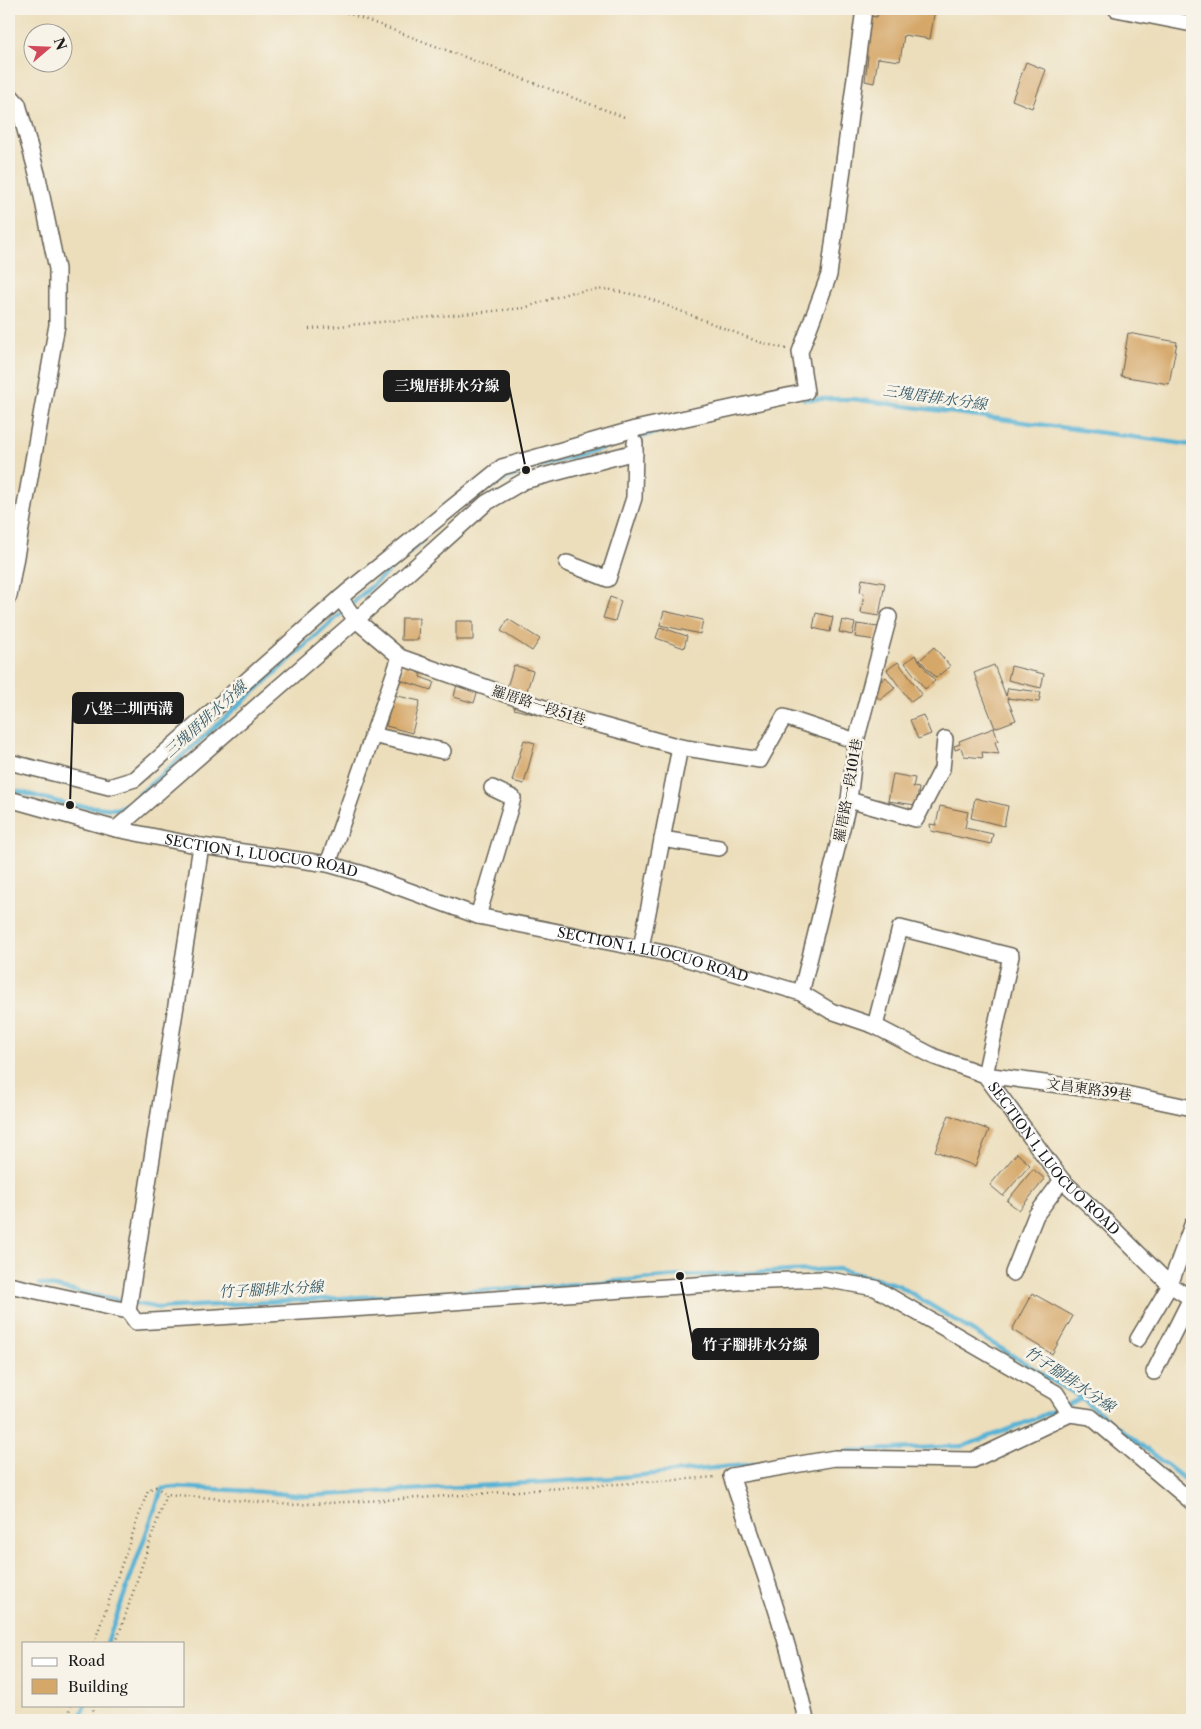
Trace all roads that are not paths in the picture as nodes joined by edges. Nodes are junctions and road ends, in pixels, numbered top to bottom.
1 (864, 9) edge
2 (1116, 9) edge
3 (1192, 24) edge
4 (12, 103) edge
5 (635, 429) junction
6 (635, 452) junction
7 (566, 563) dead end
8 (9, 596) edge
9 (347, 608) junction
10 (888, 616) dead end
11 (400, 657) junction
12 (372, 735) junction
13 (945, 740) dead end
14 (856, 741) junction
15 (680, 747) junction
16 (443, 751) dead end
17 (9, 762) edge
18 (492, 788) dead end
19 (9, 799) edge
20 (849, 800) junction
21 (116, 829) junction
22 (662, 839) junction
23 (201, 846) junction
24 (719, 848) dead end
25 (328, 864) junction
26 (478, 916) junction
27 (640, 948) junction
28 (801, 993) junction
29 (875, 1026) junction
30 (986, 1074) junction
31 (1192, 1108) edge
32 (1062, 1180) junction
33 (1192, 1225) edge
34 (1013, 1273) dead end
35 (1170, 1284) junction
36 (9, 1285) edge
37 (1192, 1298) edge
38 (128, 1311) junction
39 (1138, 1339) dead end
40 (1154, 1372) dead end
41 (1070, 1414) junction
42 (1192, 1502) edge
43 (806, 1720) edge

1 - 5 street
2 - 3 street
4 - 8 street
5 - 6 street
5 - 9 street
6 - 7 street
6 - 9 street
9 - 11 street, 羅厝路一段51巷
9 - 17 street
9 - 21 street
10 - 14 street, 羅厝路一段101巷
11 - 12 street
11 - 15 street, 羅厝路一段51巷
12 - 16 street
12 - 25 street
13 - 20 street
14 - 15 street, 羅厝路一段51巷
14 - 20 street, 羅厝路一段101巷
15 - 22 street
18 - 26 street
19 - 21 street, SECTION 1, LUOCUO ROAD
20 - 28 street, 羅厝路一段101巷
21 - 23 street, SECTION 1, LUOCUO ROAD
22 - 24 street
22 - 27 street
23 - 25 street, SECTION 1, LUOCUO ROAD
23 - 38 street
25 - 26 street, SECTION 1, LUOCUO ROAD
26 - 27 street, SECTION 1, LUOCUO ROAD
27 - 28 street, SECTION 1, LUOCUO ROAD
28 - 29 street, SECTION 1, LUOCUO ROAD
29 - 30 street, SECTION 1, LUOCUO ROAD
29 - 30 street
30 - 31 street, 文昌東路39巷
30 - 32 street, SECTION 1, LUOCUO ROAD
32 - 34 street
32 - 35 street, SECTION 1, LUOCUO ROAD
33 - 35 street
35 - 37 street, SECTION 1, LUOCUO ROAD
35 - 39 street
36 - 38 street
37 - 40 street
38 - 41 street
41 - 42 street
41 - 43 street

